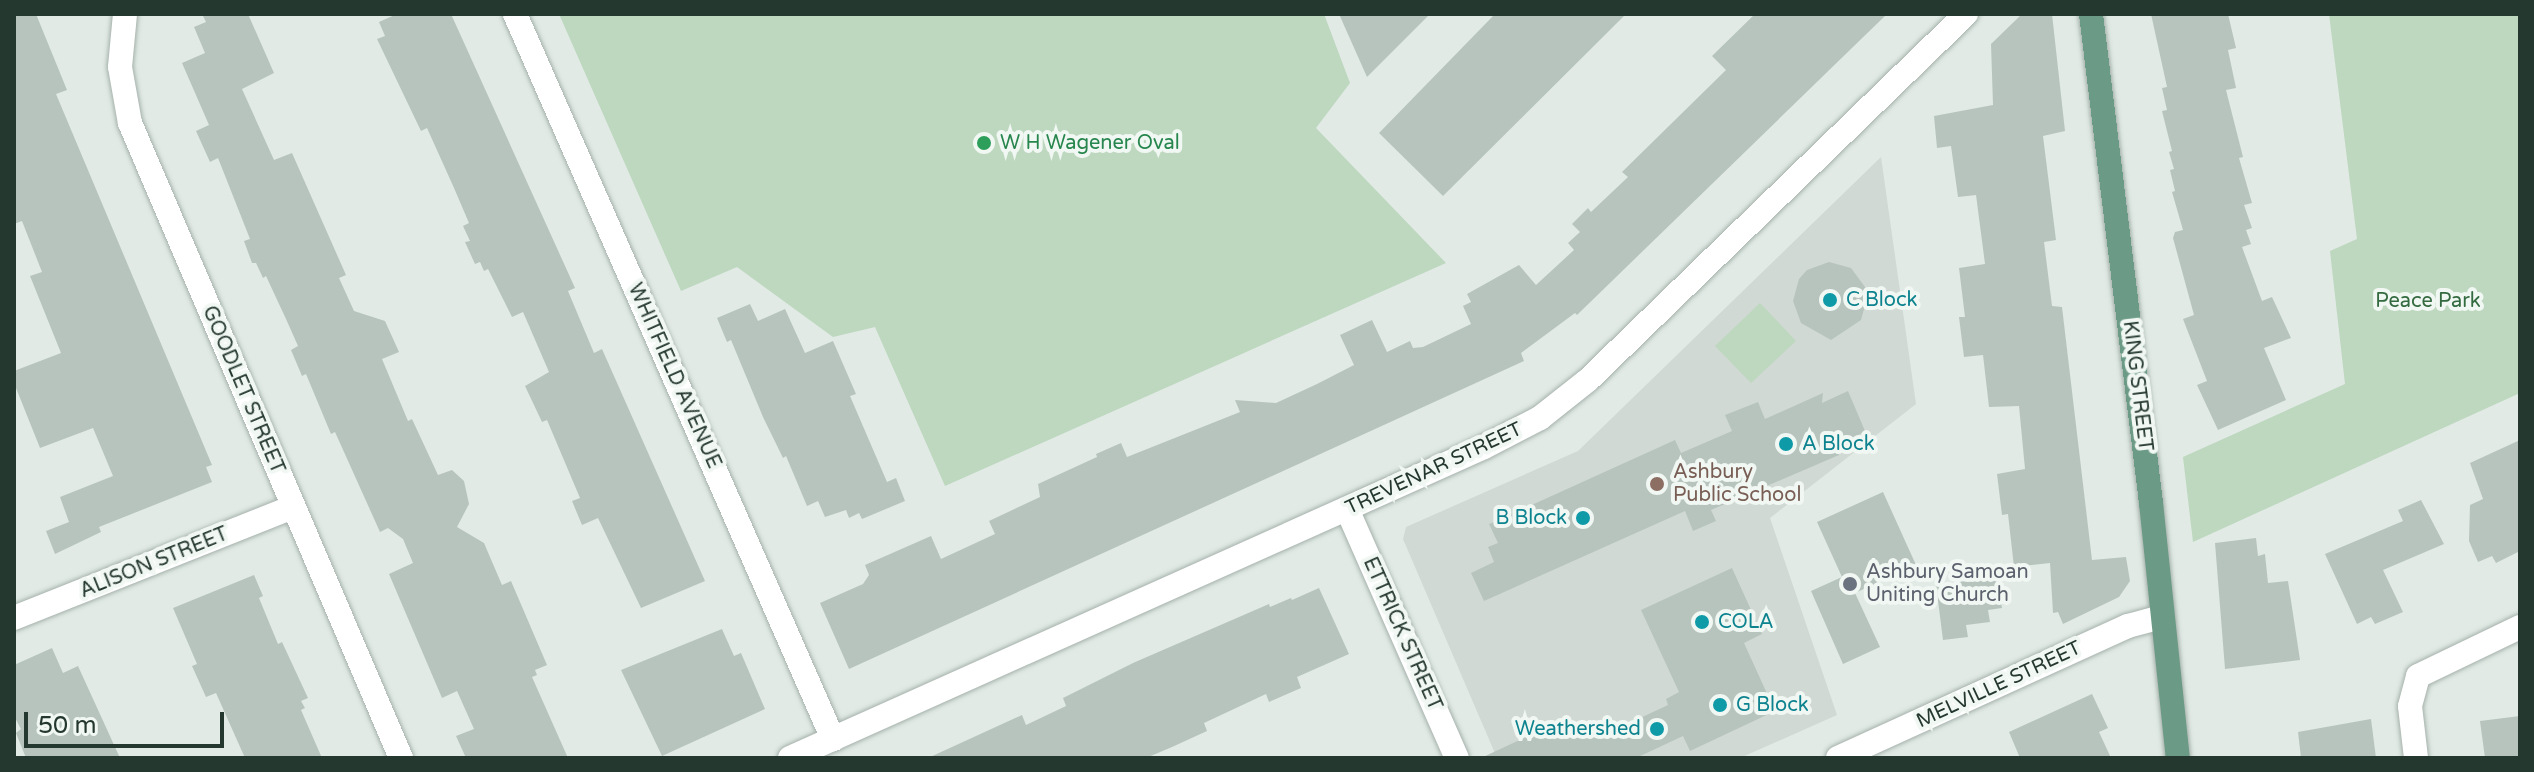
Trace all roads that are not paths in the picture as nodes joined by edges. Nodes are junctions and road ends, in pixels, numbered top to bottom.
1 (125, 14) edge
2 (515, 14) edge
3 (1966, 14) edge
4 (2091, 14) edge
5 (293, 507) junction
6 (1347, 509) junction
7 (2162, 617) junction
8 (14, 618) edge
9 (2520, 627) edge
10 (833, 739) junction
11 (401, 758) edge
12 (790, 758) edge
13 (1457, 758) edge
14 (1838, 758) edge
15 (2178, 758) edge
16 (2416, 758) edge

1 - 5 street, GOODLET STREET
2 - 10 street, WHITFIELD AVENUE
3 - 6 street, TREVENAR STREET
4 - 7 main road, KING STREET
5 - 8 street, ALISON STREET
5 - 11 street, GOODLET STREET
6 - 10 street, TREVENAR STREET
6 - 13 street, ETTRICK STREET
7 - 14 street, MELVILLE STREET
7 - 15 main road, KING STREET
9 - 16 street
10 - 12 street, TREVENAR STREET

